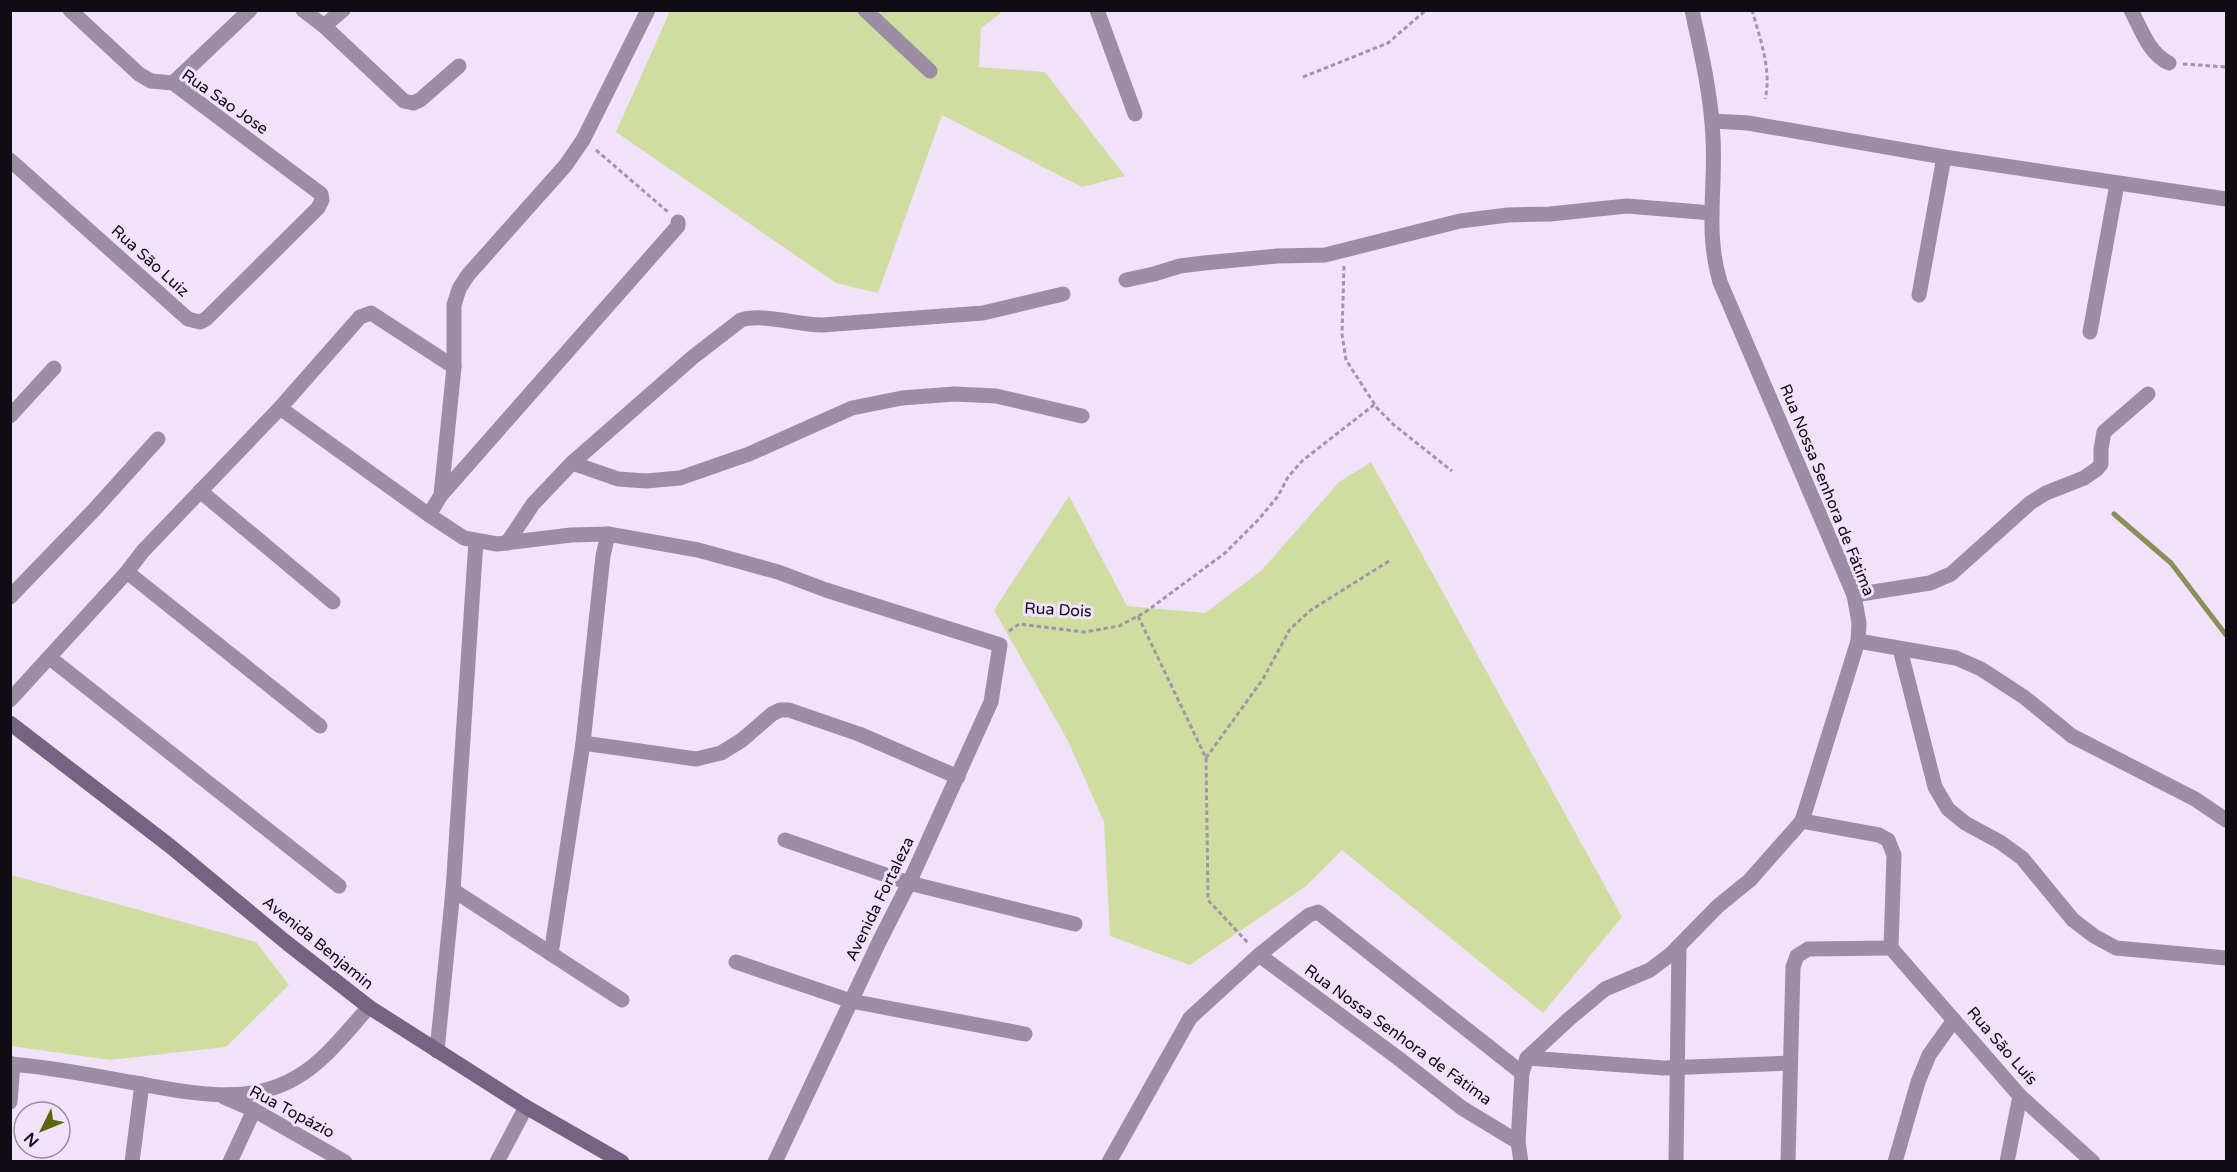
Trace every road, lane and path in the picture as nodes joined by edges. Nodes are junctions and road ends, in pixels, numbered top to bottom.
1 (70, 10) edge
2 (250, 10) edge
3 (303, 10) edge
4 (344, 10) edge
5 (865, 10) edge
6 (1097, 10) edge
7 (1426, 10) edge
8 (1692, 10) edge
9 (1752, 10) edge
10 (2131, 10) edge
11 (641, 15) edge
12 (324, 26) junction
13 (2169, 63) joint
14 (459, 66) dead end
15 (2226, 67) edge
16 (930, 71) dead end
17 (1303, 77) dead end
18 (173, 83) junction
19 (1765, 99) dead end
20 (1135, 114) dead end
21 (1712, 121) junction
22 (583, 140) junction
23 (1944, 157) junction
24 (10, 160) edge
25 (2117, 184) junction
26 (2226, 199) edge
27 (318, 208) joint
28 (1712, 213) junction
29 (678, 222) joint
30 (1344, 252) junction
31 (1126, 280) dead end
32 (1063, 294) dead end
33 (1919, 294) dead end
34 (2090, 332) dead end
35 (454, 367) junction
36 (54, 368) dead end
37 (2148, 394) dead end
38 (1375, 404) junction
39 (280, 408) junction
40 (1082, 416) dead end
41 (10, 417) edge
42 (158, 438) dead end
43 (572, 463) junction
44 (1452, 471) dead end
45 (200, 491) junction
46 (441, 495) junction
47 (429, 515) junction
48 (608, 534) junction
49 (476, 542) junction
50 (507, 543) junction
51 (1389, 561) dead end
52 (127, 572) junction
53 (1854, 595) junction
54 (10, 597) edge
55 (333, 602) dead end
56 (1138, 616) junction
57 (1858, 641) junction
58 (1000, 645) junction
59 (1900, 649) junction
60 (50, 658) junction
61 (10, 700) edge
62 (10, 723) edge
63 (321, 726) dead end
64 (583, 743) junction
65 (1206, 758) junction
66 (958, 777) junction
67 (2226, 820) edge
68 (1802, 821) junction
69 (785, 840) dead end
70 (909, 883) junction
71 (339, 886) dead end
72 (453, 890) junction
73 (1075, 924) dead end
74 (1679, 946) junction
75 (1891, 948) junction
76 (551, 954) junction
77 (1259, 955) junction
78 (2226, 958) edge
79 (736, 962) dead end
80 (622, 1000) dead end
81 (850, 1001) junction
82 (369, 1007) junction
83 (1954, 1020) junction
84 (1025, 1034) dead end
85 (437, 1051) junction
86 (1790, 1063) junction
87 (12, 1064) edge
88 (1525, 1065) junction
89 (1677, 1068) junction
90 (142, 1084) junction
91 (222, 1096) junction
92 (2020, 1096) junction
93 (10, 1102) edge
94 (526, 1107) junction
95 (254, 1110) junction
96 (1518, 1142) junction
97 (132, 1161) edge
98 (230, 1161) edge
99 (345, 1161) edge
100 (497, 1161) edge
101 (622, 1161) edge
102 (775, 1161) edge
103 (1109, 1161) edge
104 (1521, 1161) edge
105 (1676, 1161) edge
106 (1788, 1161) edge
107 (1895, 1161) edge
108 (2007, 1161) edge
109 (2093, 1161) edge

1 - 18 street, Rua Sao Jose
2 - 18 street
3 - 12 street
4 - 12 street
5 - 16 street
6 - 20 street
7 - 17 path
8 - 21 street, Rua Nossa Senhora de Fátima
9 - 19 path
10 - 13 street
11 - 22 street
12 - 14 street
13 - 15 path
18 - 27 street, Rua Sao Jose
21 - 23 street
21 - 28 street, Rua Nossa Senhora de Fátima
22 - 29 path
22 - 35 street
23 - 25 street
23 - 33 street
24 - 27 street, Rua São Luiz
25 - 26 street
25 - 34 street
28 - 30 street
28 - 53 street, Rua Nossa Senhora de Fátima
29 - 46 street
30 - 31 street
30 - 38 path
32 - 43 street
35 - 39 street
35 - 46 street
36 - 41 street
37 - 53 street
38 - 44 path
38 - 56 path, Rua Dois
39 - 45 street
39 - 47 street
40 - 43 street
42 - 54 street
43 - 50 street
45 - 52 street
45 - 55 street
46 - 47 street
47 - 49 street
48 - 50 street
48 - 58 street
48 - 64 street
49 - 50 street
49 - 72 street
51 - 65 path
52 - 60 street
52 - 63 street
53 - 57 street, Rua Nossa Senhora de Fátima
56 - 58 path, Rua Dois
56 - 65 path
57 - 59 street
57 - 68 street, Rua Nossa Senhora de Fátima
58 - 66 street, Avenida Fortaleza
59 - 67 street
59 - 78 street
60 - 61 street
60 - 71 street
62 - 82 street, Avenida Benjamin
64 - 66 street
64 - 76 street
65 - 77 path
66 - 70 street, Avenida Fortaleza
68 - 74 street, Rua Nossa Senhora de Fátima
68 - 75 street
69 - 70 street
70 - 73 street
70 - 81 street, Avenida Fortaleza
72 - 76 street
72 - 85 street
74 - 88 street, Rua Nossa Senhora de Fátima
74 - 89 street
75 - 83 street, Rua São Luís
75 - 86 street
76 - 80 street
77 - 88 street
77 - 96 street, Rua Nossa Senhora de Fátima
77 - 103 street
79 - 81 street
81 - 84 street
81 - 102 street, Avenida Fortaleza
82 - 85 street, Avenida Benjamin
82 - 91 street
83 - 92 street, Rua São Luís
83 - 107 street
85 - 94 street, Avenida Benjamin
86 - 89 street
86 - 106 street
87 - 90 street
87 - 93 street
88 - 89 street
88 - 96 street
89 - 105 street
90 - 91 street
90 - 97 street
91 - 95 street, Rua Topázio
92 - 108 street
92 - 109 street, Rua São Luís
94 - 100 street
94 - 101 street, Avenida Benjamin
95 - 98 street
95 - 99 street, Rua Topázio
96 - 104 street

